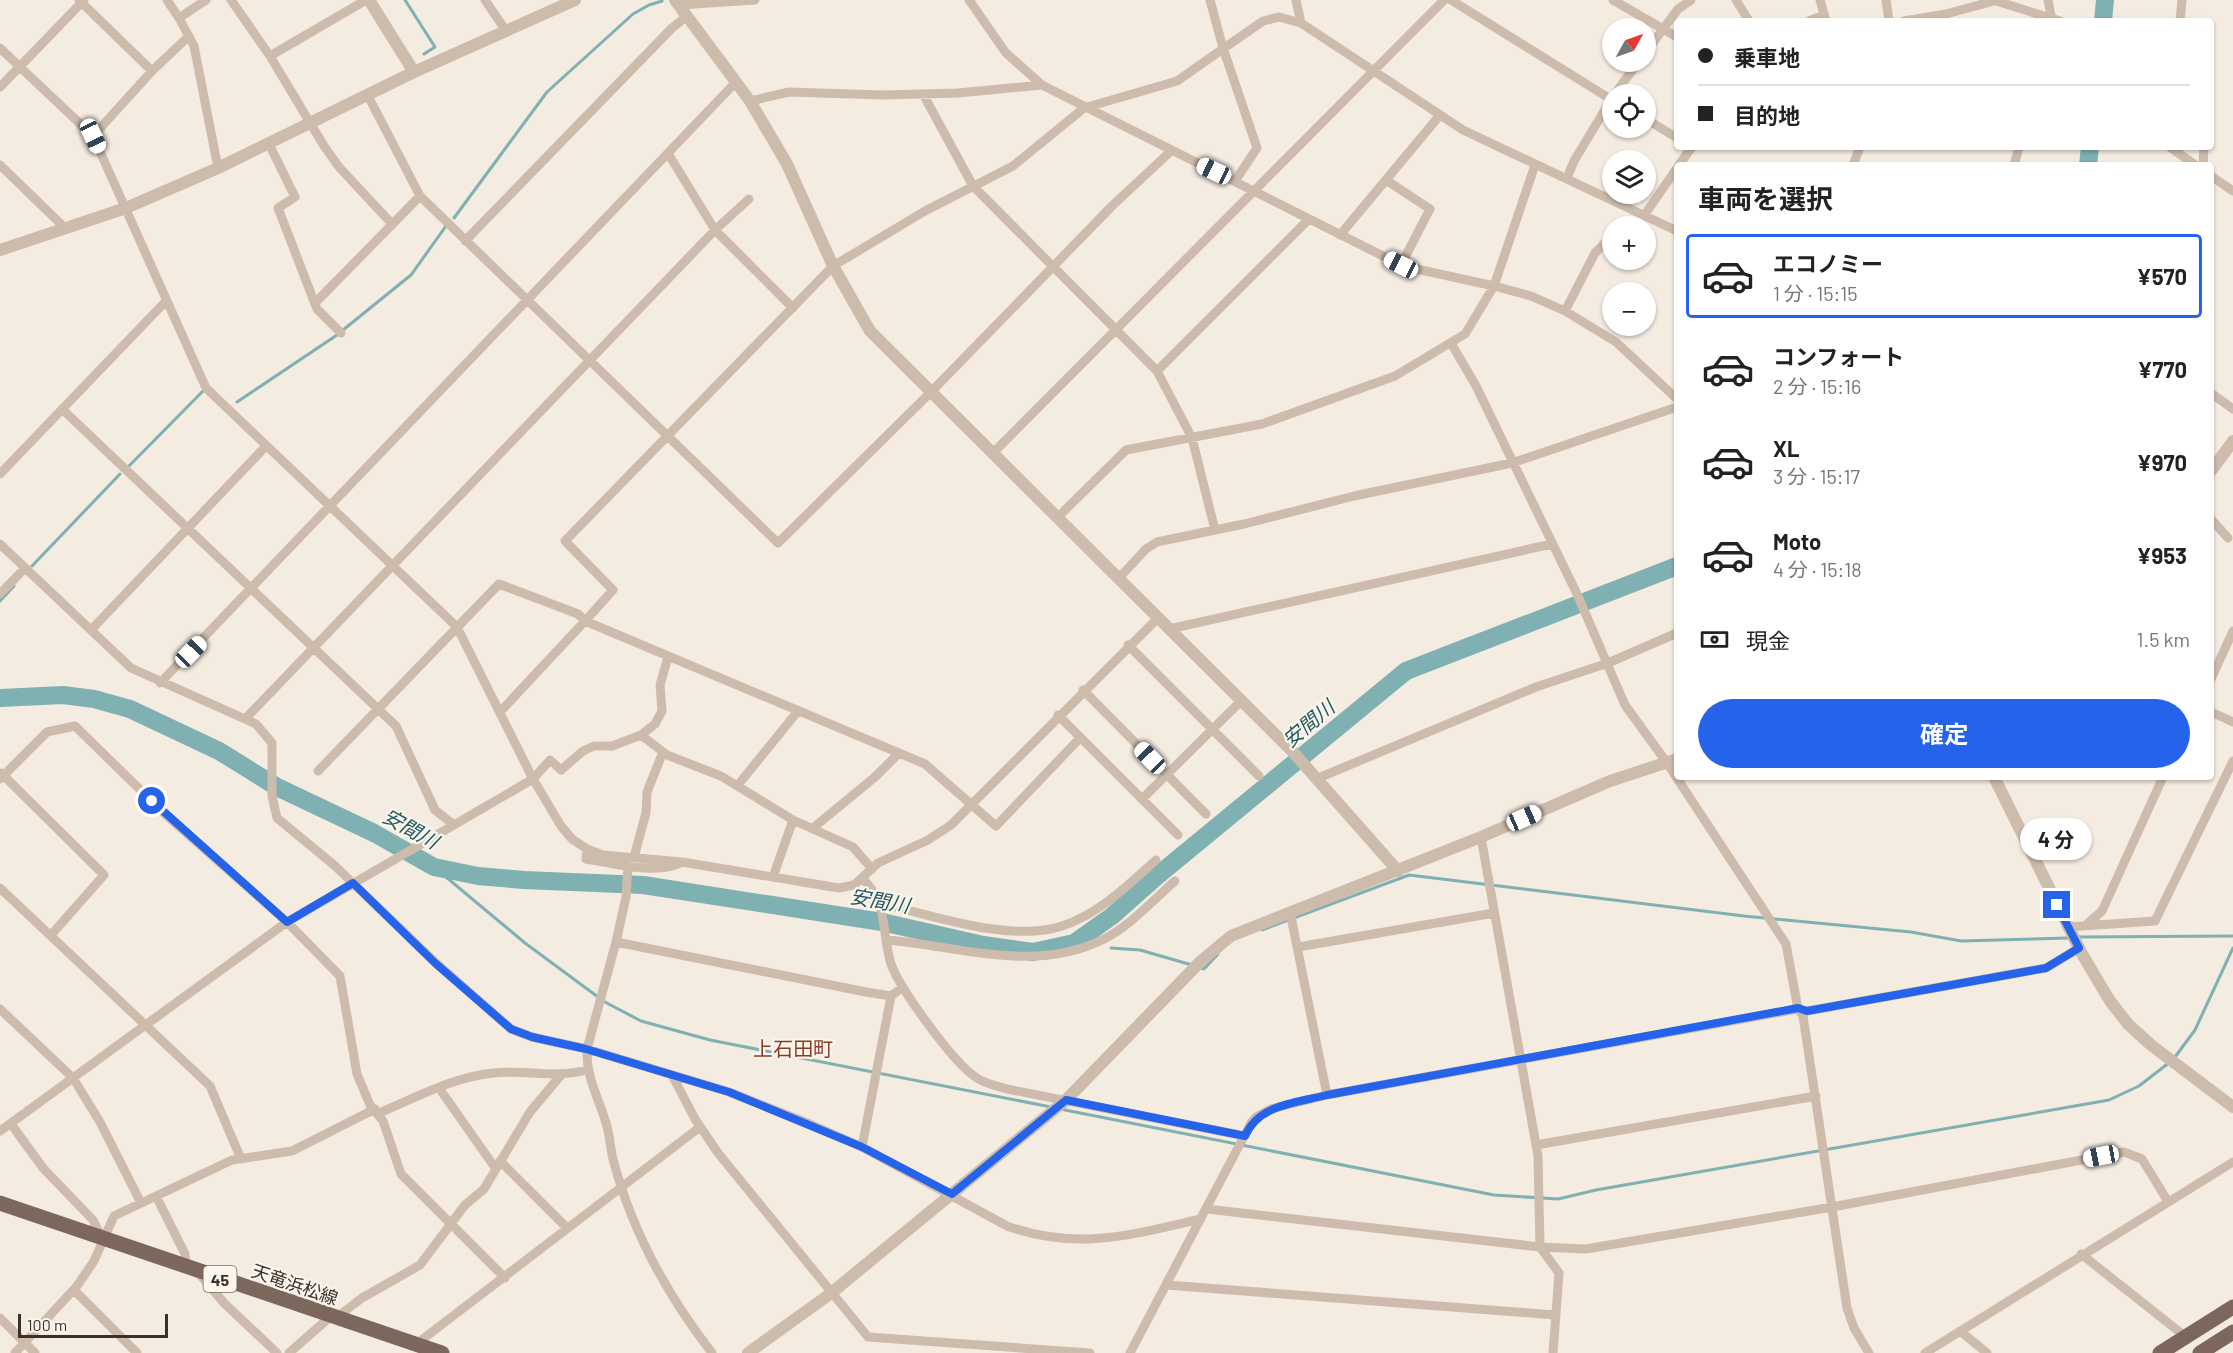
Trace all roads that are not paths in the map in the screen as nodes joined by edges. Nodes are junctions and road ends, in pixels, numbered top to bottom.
1 (167, 0) edge
2 (206, 0) edge
3 (231, 0) edge
4 (367, 0) edge
5 (485, 0) edge
6 (575, 0) edge
7 (755, 0) edge
8 (969, 0) edge
9 (1210, 0) edge
10 (1296, 0) edge
11 (1444, 0) edge
12 (1451, 0) edge
13 (1613, 0) edge
14 (1691, 0) edge
15 (1736, 0) edge
16 (1820, 0) edge
17 (1886, 0) edge
18 (1994, 0) edge
19 (2048, 0) edge
20 (2182, 0) edge
21 (81, 1) edge
22 (677, 3) edge
23 (687, 16) junction
24 (179, 18) junction
25 (1747, 18) edge
26 (1825, 18) edge
27 (1889, 18) edge
28 (1922, 18) edge
29 (2048, 18) edge
30 (2054, 18) edge
31 (2180, 18) edge
32 (1301, 23) junction
33 (1662, 29) junction
34 (506, 31) junction
35 (189, 36) junction
36 (1674, 36) edge
37 (1656, 38) edge
38 (0, 48) edge
39 (1223, 48) junction
40 (270, 56) junction
41 (20, 67) junction
42 (152, 71) junction
43 (414, 72) junction
44 (1373, 72) junction
45 (736, 82) junction
46 (1042, 85) junction
47 (0, 87) edge
48 (1602, 91) edge
49 (367, 94) junction
50 (923, 94) junction
51 (750, 101) junction
52 (1084, 108) junction
53 (1440, 115) junction
54 (1602, 116) edge
55 (309, 122) junction
56 (1656, 125) edge
57 (93, 136) junction
58 (1674, 136) edge
59 (269, 144) junction
60 (2174, 150) edge
61 (1171, 151) junction
62 (669, 155) junction
63 (2191, 162) edge
64 (0, 165) edge
65 (1535, 165) junction
66 (218, 168) junction
67 (1674, 172) edge
68 (1567, 178) junction
69 (2214, 178) edge
70 (1386, 180) junction
71 (1235, 181) junction
72 (973, 186) junction
73 (2233, 191) edge
74 (1255, 192) junction
75 (420, 196) junction
76 (749, 199) dead end
77 (126, 208) junction
78 (1645, 214) junction
79 (1642, 216) edge
80 (1310, 219) junction
81 (392, 225) junction
82 (66, 229) junction
83 (1674, 229) edge
84 (715, 230) junction
85 (1340, 235) junction
86 (465, 241) junction
87 (1602, 246) edge
88 (0, 250) edge
89 (1401, 265) junction
90 (833, 266) junction
91 (1054, 268) junction
92 (1494, 286) junction
93 (166, 301) junction
94 (527, 301) junction
95 (315, 303) junction
96 (793, 308) junction
97 (1565, 311) junction
98 (1116, 330) junction
99 (341, 333) dead end
100 (1451, 343) junction
101 (589, 361) junction
102 (1157, 371) junction
103 (932, 391) junction
104 (2214, 395) edge
105 (1674, 396) edge
106 (1674, 408) edge
107 (62, 409) junction
108 (2233, 409) edge
109 (667, 436) junction
110 (1192, 438) junction
111 (2233, 441) edge
112 (266, 446) junction
113 (993, 453) junction
114 (1512, 463) junction
115 (2214, 467) edge
116 (0, 474) edge
117 (330, 506) junction
118 (1058, 517) junction
119 (2214, 522) edge
120 (188, 528) junction
121 (1215, 530) junction
122 (2228, 538) dead end
123 (0, 544) edge
124 (1552, 544) junction
125 (392, 564) junction
126 (25, 568) junction
127 (1119, 578) junction
128 (251, 589) junction
129 (0, 594) edge
130 (1158, 618) junction
131 (585, 621) junction
132 (457, 627) junction
133 (1169, 629) junction
134 (91, 630) junction
135 (2233, 631) edge
136 (1674, 634) edge
137 (1128, 645) junction
138 (313, 648) junction
139 (668, 657) junction
140 (1608, 663) junction
141 (2214, 672) edge
142 (160, 683) junction
143 (1083, 690) junction
144 (1241, 701) junction
145 (379, 709) junction
146 (798, 711) junction
147 (500, 712) junction
148 (2214, 713) edge
149 (1058, 716) junction
150 (245, 719) junction
151 (2233, 722) edge
152 (1213, 730) junction
153 (641, 735) junction
154 (1080, 738) junction
155 (663, 752) junction
156 (899, 753) junction
157 (1672, 761) edge
158 (2233, 761) edge
159 (318, 771) dead end
160 (1312, 774) junction
161 (1, 775) edge
162 (1167, 775) junction
163 (1259, 776) dead end
164 (533, 779) junction
165 (1684, 780) edge
166 (1995, 780) edge
167 (2162, 780) edge
168 (738, 785) junction
169 (1142, 799) junction
170 (971, 803) junction
171 (1206, 814) dead end
172 (794, 820) junction
173 (454, 825) junction
174 (813, 828) junction
175 (1178, 836) dead end
176 (1481, 837) junction
177 (587, 849) junction
178 (634, 857) junction
179 (1156, 860) dead end
180 (682, 862) junction
181 (628, 868) junction
182 (872, 869) junction
183 (1398, 871) junction
184 (772, 877) junction
185 (862, 878) junction
186 (1175, 881) dead end
187 (353, 883) junction
188 (0, 888) edge
189 (880, 903) junction
190 (1290, 912) junction
191 (1494, 913) junction
192 (287, 922) junction
193 (2085, 926) junction
194 (2069, 929) junction
195 (51, 935) junction
196 (887, 939) junction
197 (616, 942) junction
198 (2078, 946) junction
199 (1298, 947) junction
200 (903, 987) junction
201 (891, 996) junction
202 (1798, 1008) junction
203 (0, 1009) edge
204 (145, 1025) junction
205 (586, 1049) junction
206 (1521, 1058) junction
207 (586, 1070) junction
208 (561, 1075) junction
209 (672, 1075) junction
210 (73, 1078) junction
211 (439, 1088) junction
212 (1327, 1095) junction
213 (1816, 1096) junction
214 (1064, 1102) junction
215 (2233, 1107) edge
216 (377, 1111) junction
217 (11, 1124) junction
218 (700, 1127) junction
219 (0, 1131) edge
220 (1244, 1137) junction
221 (1536, 1145) junction
222 (862, 1147) junction
223 (241, 1158) junction
224 (2233, 1162) edge
225 (498, 1165) junction
226 (622, 1185) junction
227 (952, 1194) junction
228 (156, 1196) junction
229 (2167, 1200) junction
230 (0, 1203) edge
231 (141, 1203) junction
232 (1833, 1207) junction
233 (1207, 1209) junction
234 (1201, 1219) junction
235 (450, 1223) junction
236 (567, 1228) junction
237 (104, 1240) junction
238 (1540, 1247) junction
239 (2081, 1254) junction
240 (191, 1270) junction
241 (505, 1278) junction
242 (1167, 1286) junction
243 (74, 1290) junction
244 (830, 1294) junction
245 (2233, 1307) edge
246 (1555, 1315) junction
247 (330, 1317) junction
248 (0, 1318) edge
249 (1960, 1331) junction
250 (2233, 1332) edge
251 (2186, 1337) junction
252 (25, 1343) junction
253 (414, 1345) junction
254 (2204, 1352) edge
255 (15, 1353) edge
256 (35, 1353) edge
257 (137, 1353) edge
258 (277, 1353) edge
259 (289, 1353) edge
260 (442, 1353) edge
261 (712, 1353) edge
262 (748, 1353) edge
263 (1090, 1353) edge
264 (1130, 1353) edge
265 (1552, 1353) edge
266 (1869, 1353) edge
267 (1925, 1353) edge
268 (1986, 1353) edge
269 (2160, 1353) edge

1 - 24 street
2 - 24 street
3 - 40 street
4 - 40 street
4 - 43 street
5 - 34 street
6 - 34 street
7 - 22 street
8 - 46 street
9 - 39 street
10 - 32 street
11 - 44 street
12 - 48 street
13 - 33 street
14 - 33 street
15 - 25 street
16 - 26 street
17 - 27 street
18 - 28 street
18 - 29 street
19 - 30 street
20 - 31 street
21 - 41 street
21 - 42 street
22 - 23 street
23 - 45 street
23 - 86 street
24 - 35 street
32 - 39 street
32 - 44 street
33 - 36 street
33 - 37 street
34 - 43 street
35 - 42 street
35 - 66 street
38 - 41 street
39 - 52 street
39 - 71 street
40 - 55 street
41 - 47 street
41 - 57 street
42 - 57 street
43 - 49 street
44 - 53 street
44 - 74 street
45 - 51 street
45 - 62 street
46 - 50 street
46 - 52 street
49 - 55 street
49 - 75 street
50 - 51 street
50 - 72 street
51 - 90 street
52 - 61 street
52 - 72 street
53 - 65 street
53 - 70 street
54 - 68 street
55 - 59 street
55 - 81 street
56 - 58 street
57 - 77 street
59 - 66 street
59 - 95 street
60 - 63 street
61 - 71 street
61 - 91 street
62 - 84 street
62 - 94 street
64 - 82 street
65 - 68 street
65 - 92 street
66 - 77 street
67 - 78 street
68 - 78 street
69 - 73 street
70 - 85 street
70 - 89 street
71 - 74 street
72 - 90 street
72 - 91 street
74 - 80 street
74 - 98 street
75 - 81 street
75 - 86 street
76 - 84 street
77 - 82 street
77 - 93 street
78 - 79 street
78 - 83 street
80 - 85 street
80 - 102 street
81 - 95 street
82 - 88 street
84 - 96 street
84 - 101 street
85 - 89 street
86 - 94 street
87 - 97 street
89 - 92 street
90 - 96 street
90 - 103 street
91 - 98 street
91 - 103 street
92 - 97 street
92 - 100 street
93 - 107 street
93 - 112 street
94 - 101 street
94 - 117 street
95 - 99 street
96 - 109 street
97 - 105 street
98 - 102 street
98 - 113 street
100 - 110 street
100 - 114 street
101 - 109 street
101 - 125 street
102 - 110 street
103 - 109 street
103 - 113 street
104 - 108 street
106 - 114 street
107 - 116 street
107 - 120 street
109 - 131 street
110 - 118 street
110 - 121 street
111 - 115 street
112 - 117 street
112 - 120 street
113 - 118 street
114 - 121 street
114 - 124 street
117 - 125 street
117 - 128 street
118 - 127 street
119 - 122 street
120 - 128 street
120 - 134 street
121 - 127 street
123 - 126 street
124 - 133 street
124 - 140 street
125 - 132 street
125 - 138 street
126 - 129 street
126 - 134 street
127 - 130 street
128 - 138 street
128 - 142 street
130 - 133 street
130 - 137 street
131 - 132 street
131 - 139 street
131 - 147 street
132 - 145 street
132 - 147 street
133 - 144 street
134 - 142 street
135 - 141 street
136 - 140 street
137 - 143 street
137 - 152 street
138 - 145 street
138 - 150 street
139 - 146 street
139 - 153 street
140 - 157 street
140 - 160 street
142 - 150 street
143 - 149 street
143 - 162 street
144 - 152 street
144 - 160 street
145 - 159 street
145 - 173 street
146 - 156 street
146 - 168 street
147 - 164 street
148 - 151 street
149 - 154 street
149 - 170 street
150 - 187 street
152 - 162 street
152 - 163 street
153 - 155 street
153 - 164 street
154 - 169 street
154 - 170 street
155 - 168 street
155 - 178 street
156 - 170 street
156 - 174 street
157 - 176 street
158 - 193 street
160 - 183 street
161 - 192 street
161 - 195 street
162 - 169 street
162 - 171 street
164 - 173 street
164 - 177 street
165 - 202 street
166 - 194 street
167 - 193 street
168 - 172 street
169 - 175 street
170 - 182 street
172 - 174 street
172 - 184 street
173 - 187 street
174 - 182 street
176 - 183 street
176 - 191 street
177 - 178 street
177 - 181 street
178 - 180 street
179 - 189 street
180 - 181 street
180 - 184 street
181 - 197 street
182 - 185 street
183 - 190 street
184 - 185 street
185 - 189 street
186 - 196 street
187 - 192 street
187 - 205 street
188 - 195 street
189 - 196 street
190 - 199 street
190 - 214 street
191 - 199 street
191 - 206 street
192 - 204 street
192 - 216 street
193 - 194 street
194 - 198 street
195 - 204 street
196 - 200 street
197 - 201 street
197 - 205 street
198 - 202 street
198 - 215 street
199 - 212 street
200 - 201 street
200 - 214 street
201 - 222 street
202 - 206 street
202 - 213 street
203 - 210 street
204 - 210 street
204 - 223 street
205 - 207 street
205 - 209 street
206 - 212 street
206 - 221 street
207 - 208 street
207 - 226 street
208 - 211 street
208 - 225 street
209 - 218 street
209 - 222 street
210 - 217 street
210 - 231 street
211 - 216 street
211 - 225 street
212 - 220 street
213 - 221 street
213 - 232 street
214 - 220 street
214 - 227 street
216 - 223 street
216 - 235 street
217 - 219 street
217 - 237 street
218 - 226 street
218 - 244 street
220 - 233 street
221 - 238 street
222 - 227 street
223 - 228 street
224 - 229 street
225 - 235 street
225 - 236 street
226 - 236 street
226 - 261 street
227 - 234 street
227 - 244 street
228 - 231 street
228 - 240 street
229 - 232 street
229 - 239 street
230 - 237 main road, 天竜浜松線 / 45
231 - 237 street
232 - 238 street
232 - 266 street
233 - 234 street
233 - 238 street
234 - 242 street
235 - 241 street
235 - 247 street
236 - 241 street
237 - 240 main road, 天竜浜松線 / 45
237 - 243 street
238 - 246 street
239 - 249 street
239 - 251 street
240 - 247 main road, 天竜浜松線 / 45
240 - 258 street
241 - 253 street
242 - 246 street
242 - 264 street
243 - 252 street
243 - 257 street
244 - 262 street
244 - 263 street
245 - 251 main road
246 - 265 street
247 - 253 main road, 天竜浜松線 / 45
247 - 259 street
248 - 252 street
249 - 267 street
249 - 268 street
250 - 254 main road
251 - 269 main road
252 - 255 street
252 - 256 street
253 - 260 main road, 天竜浜松線 / 45

